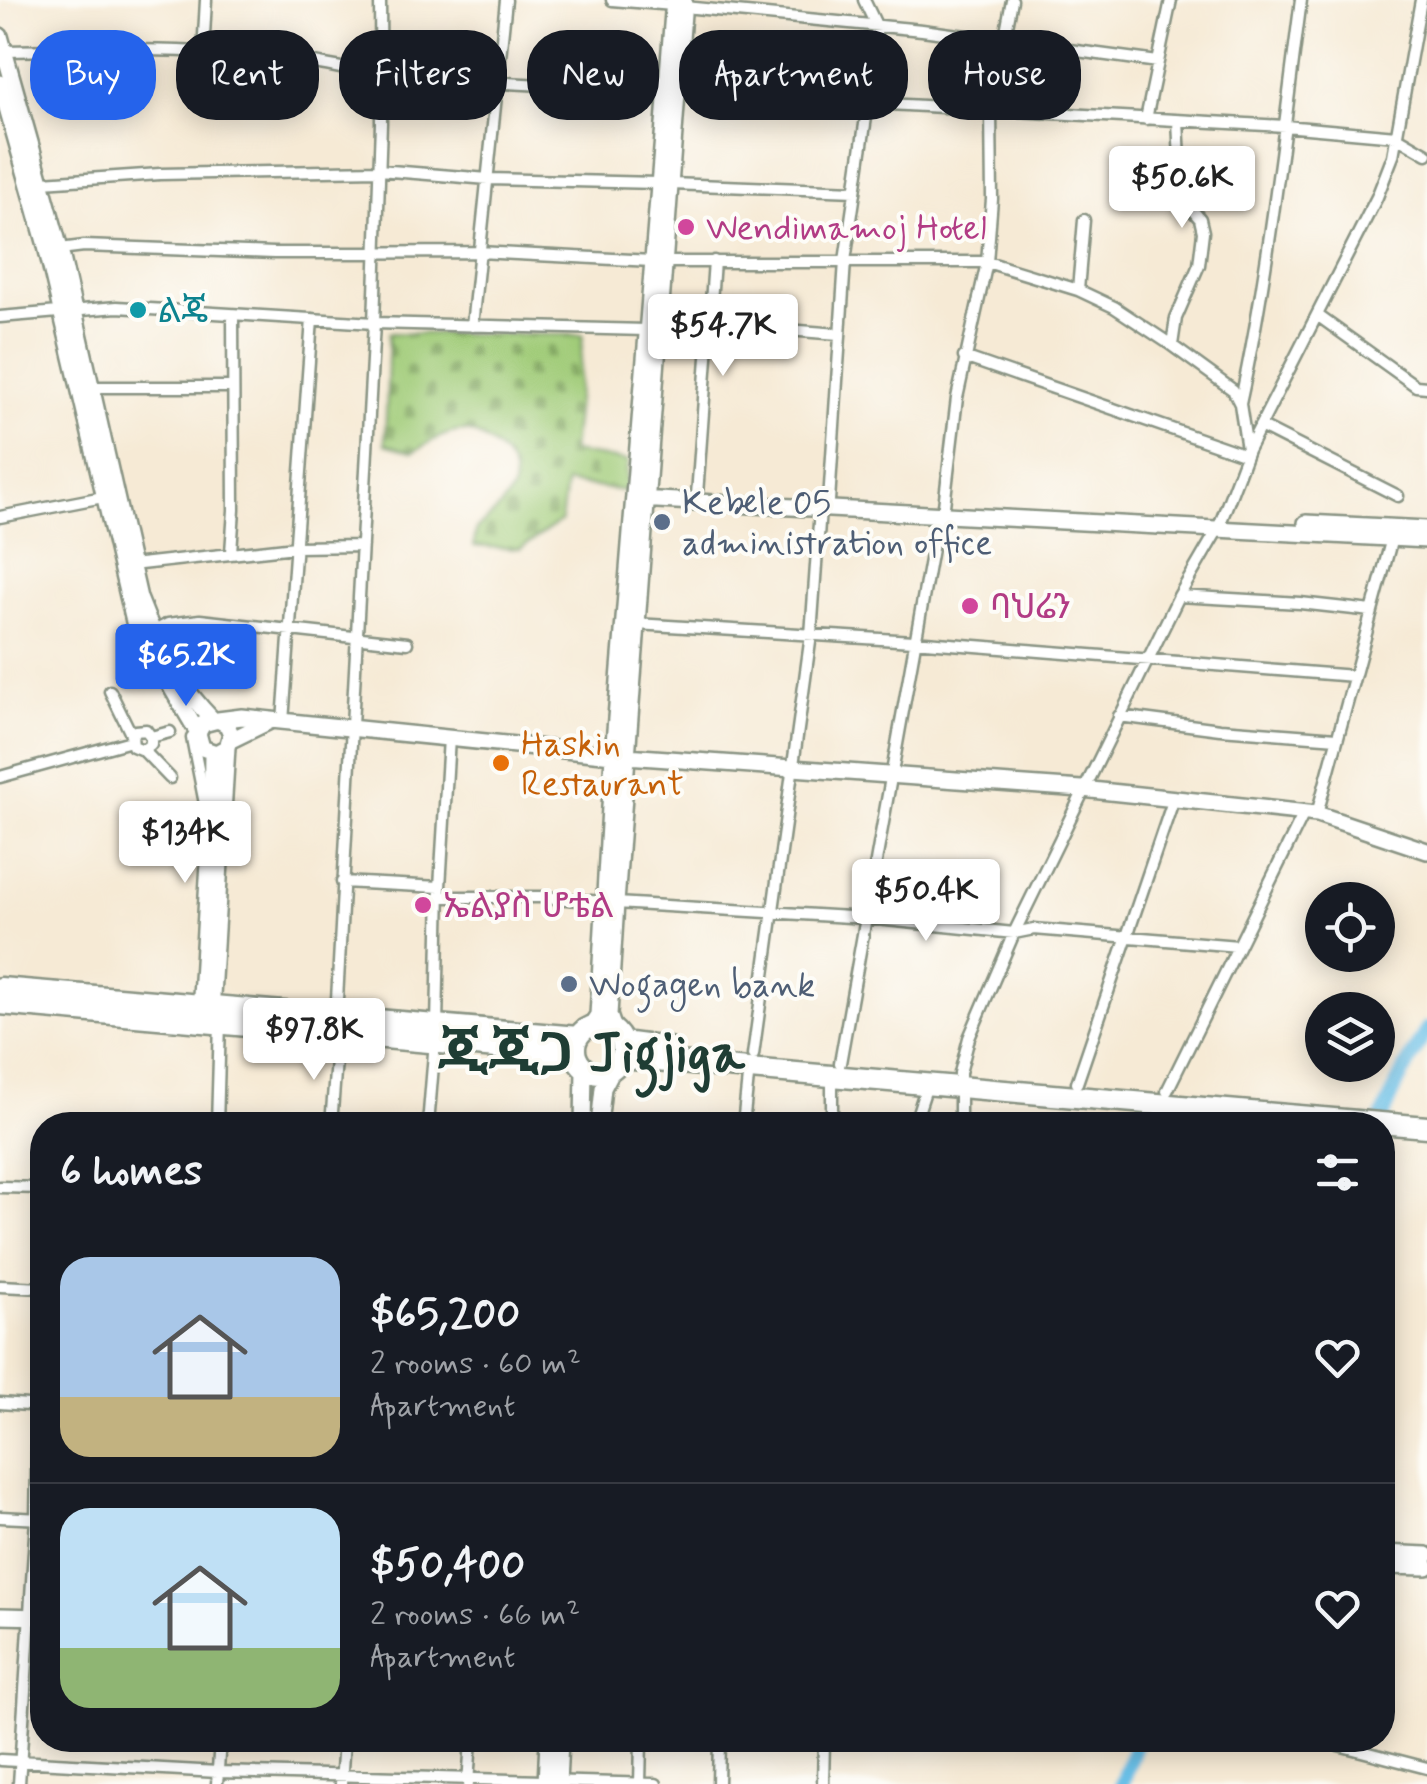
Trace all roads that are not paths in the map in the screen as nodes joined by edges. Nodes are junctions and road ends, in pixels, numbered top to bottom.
1 (206, 0) edge
2 (380, 0) edge
3 (506, 0) edge
4 (612, 0) edge
5 (864, 0) edge
6 (1012, 0) edge
7 (1171, 0) edge
8 (1301, 0) edge
9 (1421, 0) edge
10 (679, 3) edge
11 (876, 25) junction
12 (204, 30) edge
13 (380, 30) edge
14 (503, 30) edge
15 (876, 30) edge
16 (1006, 30) edge
17 (928, 32) edge
18 (2, 43) edge
19 (176, 52) edge
20 (1081, 52) edge
21 (1158, 62) junction
22 (0, 82) edge
23 (507, 82) edge
24 (672, 92) junction
25 (679, 92) edge
26 (1081, 115) edge
27 (1146, 119) junction
28 (380, 120) edge
29 (495, 120) edge
30 (866, 120) edge
31 (991, 120) edge
32 (1178, 120) junction
33 (1285, 126) junction
34 (1396, 136) junction
35 (1427, 154) edge
36 (379, 170) junction
37 (488, 178) junction
38 (43, 182) junction
39 (664, 184) junction
40 (855, 190) junction
41 (1084, 220) dead end
42 (60, 249) junction
43 (479, 252) junction
44 (376, 253) junction
45 (714, 260) junction
46 (658, 261) junction
47 (845, 261) junction
48 (987, 262) junction
49 (1078, 290) junction
50 (66, 310) junction
51 (1317, 315) junction
52 (233, 316) junction
53 (0, 317) edge
54 (312, 319) junction
55 (374, 323) junction
56 (708, 324) junction
57 (472, 326) junction
58 (646, 330) junction
59 (840, 334) junction
60 (1172, 345) junction
61 (964, 358) junction
62 (90, 387) junction
63 (232, 387) junction
64 (1427, 387) edge
65 (1240, 404) junction
66 (1260, 426) junction
67 (1247, 453) junction
68 (640, 495) junction
69 (697, 495) junction
70 (1398, 496) dead end
71 (103, 497) junction
72 (825, 505) junction
73 (941, 510) junction
74 (0, 518) edge
75 (1220, 524) junction
76 (1427, 529) edge
77 (1392, 538) junction
78 (1427, 540) edge
79 (362, 546) junction
80 (295, 547) junction
81 (231, 552) junction
82 (131, 566) junction
83 (1179, 596) junction
84 (1372, 611) junction
85 (636, 624) junction
86 (152, 632) junction
87 (290, 632) junction
88 (357, 635) junction
89 (811, 635) junction
90 (913, 640) junction
91 (406, 642) dead end
92 (1147, 660) junction
93 (1354, 676) junction
94 (110, 691) dead end
95 (184, 713) junction
96 (1119, 716) junction
97 (215, 720) junction
98 (276, 721) junction
99 (352, 729) junction
100 (170, 732) dead end
101 (198, 733) junction
102 (151, 737) junction
103 (132, 738) junction
104 (449, 738) junction
105 (1337, 738) junction
106 (223, 746) junction
107 (142, 750) junction
108 (620, 755) junction
109 (790, 766) junction
110 (890, 774) junction
111 (0, 777) edge
112 (170, 778) dead end
113 (1082, 789) junction
114 (1173, 800) junction
115 (1310, 813) junction
116 (211, 829) junction
117 (1427, 851) edge
118 (342, 882) junction
119 (440, 892) junction
120 (610, 903) junction
121 (772, 913) junction
122 (866, 918) junction
123 (1014, 933) junction
124 (1129, 935) junction
125 (1238, 946) junction
126 (0, 988) edge
127 (0, 1004) edge
128 (209, 1015) junction
129 (337, 1025) junction
130 (436, 1034) junction
131 (582, 1047) junction
132 (618, 1050) junction
133 (751, 1062) junction
134 (836, 1069) junction
135 (960, 1080) junction
136 (928, 1084) junction
137 (1077, 1084) junction
138 (1167, 1091) junction
139 (216, 1112) edge
140 (332, 1112) edge
141 (429, 1112) edge
142 (584, 1112) edge
143 (602, 1112) edge
144 (745, 1112) edge
145 (833, 1112) edge
146 (918, 1112) edge
147 (960, 1112) edge
148 (1327, 1112) edge
149 (1330, 1112) edge
150 (0, 1187) edge
151 (30, 1188) edge
152 (0, 1286) edge
153 (30, 1287) edge
154 (0, 1403) edge
155 (30, 1405) edge
156 (0, 1517) edge
157 (30, 1518) edge
158 (1395, 1554) edge
159 (1427, 1555) edge
160 (1395, 1567) edge
161 (1427, 1568) edge
162 (0, 1616) edge
163 (30, 1617) edge
164 (30, 1648) edge
165 (26, 1668) junction
166 (30, 1668) edge
167 (219, 1752) edge
168 (343, 1752) edge
169 (470, 1752) edge
170 (549, 1752) edge
171 (558, 1752) edge
172 (641, 1752) edge
173 (719, 1752) edge
174 (824, 1752) edge
175 (1365, 1752) edge
176 (0, 1760) edge
177 (21, 1761) junction
178 (1427, 1768) edge
179 (217, 1778) edge
180 (342, 1779) edge
181 (468, 1781) edge
182 (552, 1783) edge
183 (19, 1784) edge
184 (640, 1784) edge
185 (656, 1784) edge
186 (718, 1784) edge
187 (823, 1784) edge

1 - 12 street
2 - 13 street
3 - 14 street
4 - 10 street
5 - 11 street
6 - 16 street
7 - 21 street
8 - 33 street
9 - 34 street
10 - 11 street
10 - 24 main road
11 - 15 street
11 - 17 street
18 - 19 street
18 - 38 main road
20 - 21 street
21 - 27 street
22 - 50 main road
23 - 24 street
24 - 25 street
24 - 39 main road
26 - 27 street
27 - 32 street
28 - 36 street
29 - 37 street
30 - 40 street
31 - 48 street
32 - 33 street
32 - 60 street
33 - 34 street
33 - 65 street
34 - 35 street
34 - 51 street
36 - 37 street
36 - 38 street
36 - 44 street
37 - 39 street
37 - 43 street
38 - 42 main road
39 - 40 street
39 - 46 main road
40 - 47 street
41 - 49 street
42 - 44 street
42 - 50 main road
43 - 44 street
43 - 46 street
43 - 57 street
44 - 55 street
45 - 46 street
45 - 47 street
45 - 56 street
46 - 58 main road
46 - 68 main road
47 - 48 street
47 - 59 street
48 - 49 street
48 - 61 street
49 - 60 street
50 - 52 street
50 - 53 street
50 - 62 main road
50 - 71 main road
51 - 64 street
51 - 66 street
52 - 54 street
52 - 63 street
54 - 55 street
54 - 80 street
55 - 57 street
55 - 79 street
56 - 59 street
56 - 69 street
57 - 58 street
58 - 68 main road
59 - 72 street
60 - 65 street
61 - 67 street
61 - 73 street
62 - 63 street
62 - 82 main road
63 - 81 street
65 - 67 street
66 - 67 street
66 - 70 street
67 - 75 street
68 - 69 main road
68 - 72 main road
68 - 85 main road
68 - 108 main road
69 - 72 main road
71 - 74 street
71 - 95 main road
72 - 73 main road
72 - 89 street
73 - 75 main road
73 - 90 street
75 - 76 main road
75 - 77 main road
75 - 83 street
77 - 78 main road
77 - 84 street
79 - 80 street
79 - 88 street
80 - 81 street
80 - 87 street
81 - 82 street
82 - 86 main road
83 - 84 street
83 - 92 street
84 - 93 street
85 - 89 street
85 - 108 main road
86 - 87 street
86 - 97 main road
87 - 88 street
87 - 98 street
88 - 91 street
88 - 99 street
89 - 90 street
89 - 109 street
90 - 92 street
90 - 110 street
92 - 93 street
92 - 96 street
93 - 105 street
94 - 103 street
95 - 101 main road
95 - 116 street
96 - 105 street
96 - 113 street
97 - 98 main road
97 - 101 main road
97 - 106 main road
98 - 99 main road
98 - 106 main road
99 - 104 main road
99 - 118 street
100 - 102 street
101 - 106 main road
102 - 103 street
102 - 107 street
103 - 107 street
103 - 111 street
104 - 108 main road
104 - 119 street
105 - 115 street
106 - 116 main road
106 - 128 main road
107 - 112 street
108 - 109 main road
108 - 120 main road
109 - 110 main road
109 - 121 street
110 - 113 main road
110 - 122 street
113 - 114 main road
113 - 123 street
114 - 115 main road
114 - 124 street
115 - 117 main road
115 - 125 street
116 - 128 main road
118 - 119 street
118 - 129 street
119 - 120 street
119 - 130 street
120 - 121 street
120 - 131 main road
120 - 132 main road
121 - 122 street
121 - 133 street
122 - 123 street
122 - 134 street
123 - 124 street
123 - 135 street
124 - 125 street
124 - 137 street
125 - 138 street
126 - 128 highway
127 - 128 highway
128 - 129 highway
128 - 139 street
129 - 130 highway
129 - 140 street
130 - 131 highway
130 - 141 street
131 - 132 highway
131 - 132 highway
131 - 142 main road
132 - 133 highway
132 - 143 main road
133 - 134 highway
133 - 144 street
134 - 135 highway
134 - 136 highway
134 - 145 street
135 - 136 highway
135 - 137 highway
135 - 147 street
135 - 148 highway
136 - 146 street
137 - 138 highway
138 - 149 highway
150 - 151 street
152 - 153 street
154 - 155 street
156 - 157 street
158 - 159 main road
160 - 161 main road
162 - 163 main road
164 - 165 street
165 - 166 street
165 - 177 street
167 - 179 street
168 - 180 street
169 - 181 street
170 - 182 main road
171 - 182 main road
172 - 184 street
173 - 186 street
174 - 187 street
175 - 178 street
176 - 177 street
177 - 179 street
177 - 183 street
179 - 180 street
180 - 181 street
181 - 182 street
182 - 184 street
184 - 185 street

